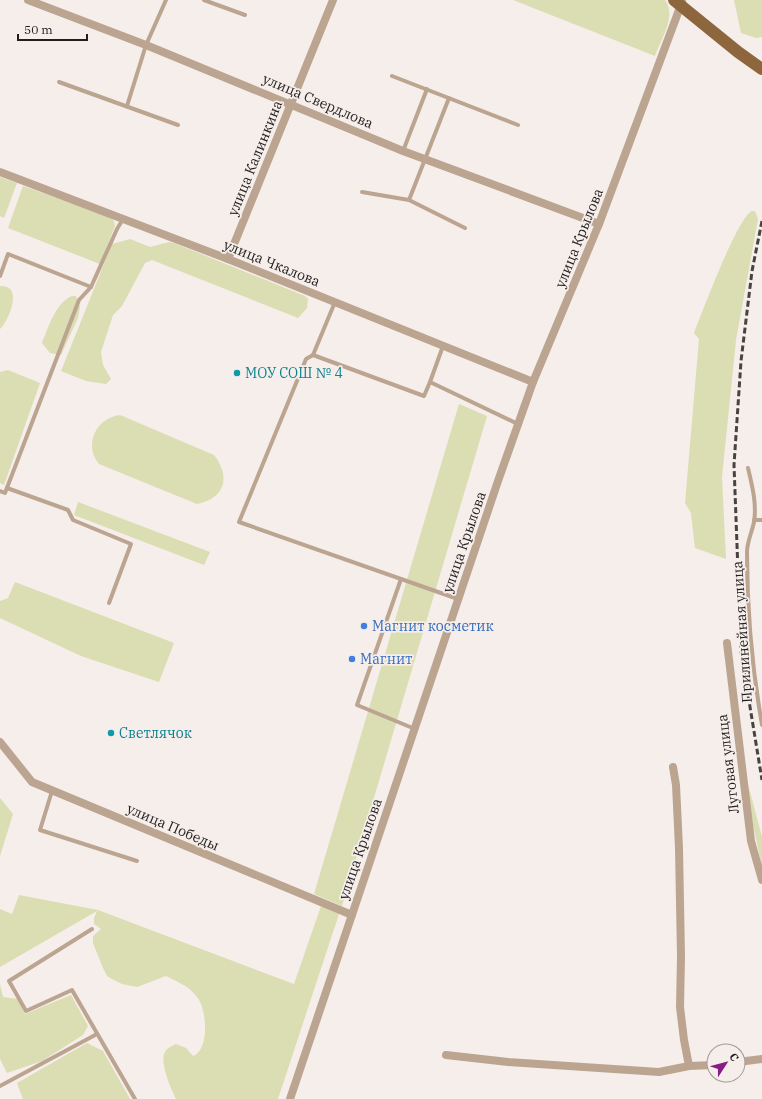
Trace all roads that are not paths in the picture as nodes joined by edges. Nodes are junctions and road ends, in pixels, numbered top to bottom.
1 (28, 0) edge
2 (166, 0) edge
3 (204, 0) edge
4 (333, 0) edge
5 (679, 2) edge
6 (245, 15) dead end
7 (146, 45) junction
8 (762, 69) edge
9 (392, 76) dead end
10 (59, 82) dead end
11 (427, 89) junction
12 (449, 98) junction
13 (292, 103) junction
14 (127, 106) junction
15 (178, 125) dead end
16 (518, 125) dead end
17 (403, 151) junction
18 (424, 159) junction
19 (0, 172) edge
20 (362, 192) dead end
21 (409, 200) junction
22 (124, 218) junction
23 (599, 224) junction
24 (464, 228) dead end
25 (228, 259) junction
26 (0, 276) edge
27 (91, 287) junction
28 (335, 302) junction
29 (443, 346) junction
30 (313, 356) junction
31 (430, 382) junction
32 (533, 382) junction
33 (518, 424) junction
34 (748, 468) dead end
35 (7, 488) junction
36 (0, 491) edge
37 (754, 520) junction
38 (762, 520) edge
39 (401, 579) junction
40 (458, 599) junction
41 (109, 603) dead end
42 (726, 644) dead end
43 (762, 725) edge
44 (414, 729) junction
45 (0, 742) edge
46 (673, 767) dead end
47 (52, 791) junction
48 (137, 861) dead end
49 (762, 880) edge
50 (352, 915) junction
51 (92, 929) dead end
52 (97, 1034) junction
53 (446, 1055) dead end
54 (762, 1059) edge
55 (746, 1061) edge
56 (706, 1065) edge
57 (689, 1066) junction
58 (0, 1086) edge
59 (135, 1099) edge
60 (290, 1099) edge

1 - 7 street, улица Свердлова
2 - 7 lane
3 - 6 lane
4 - 13 street, улица Калинкина
5 - 8 main road
5 - 23 street, улица Крылова
7 - 13 street, улица Свердлова
7 - 14 lane
9 - 11 lane
10 - 14 lane
11 - 12 lane
11 - 17 lane
12 - 16 lane
12 - 18 lane
13 - 17 street, улица Свердлова
13 - 25 street, улица Калинкина
14 - 15 lane
17 - 18 street, улица Свердлова
18 - 21 lane
18 - 23 street, улица Свердлова
19 - 22 street, улица Чкалова
20 - 21 lane
21 - 24 lane
22 - 25 street, улица Чкалова
22 - 27 lane
23 - 32 street, улица Крылова
25 - 28 street, улица Чкалова
26 - 27 lane
27 - 35 lane
28 - 29 street, улица Чкалова
28 - 30 lane
29 - 31 lane
29 - 32 street, улица Чкалова
30 - 31 lane
30 - 39 lane
31 - 33 lane
32 - 33 street, улица Крылова
33 - 40 street, улица Крылова
34 - 37 lane, Прилинейная улица
35 - 36 lane
35 - 41 lane
37 - 38 lane
37 - 43 lane, Прилинейная улица
39 - 40 lane
39 - 44 lane
40 - 44 street, улица Крылова
42 - 49 street, Луговая улица
44 - 50 street, улица Крылова
45 - 47 street, улица Победы
46 - 57 street
47 - 48 lane
47 - 50 street, улица Победы
50 - 60 street, улица Крылова
51 - 52 lane
52 - 58 lane
52 - 59 lane
53 - 57 street
54 - 55 street
56 - 57 street

